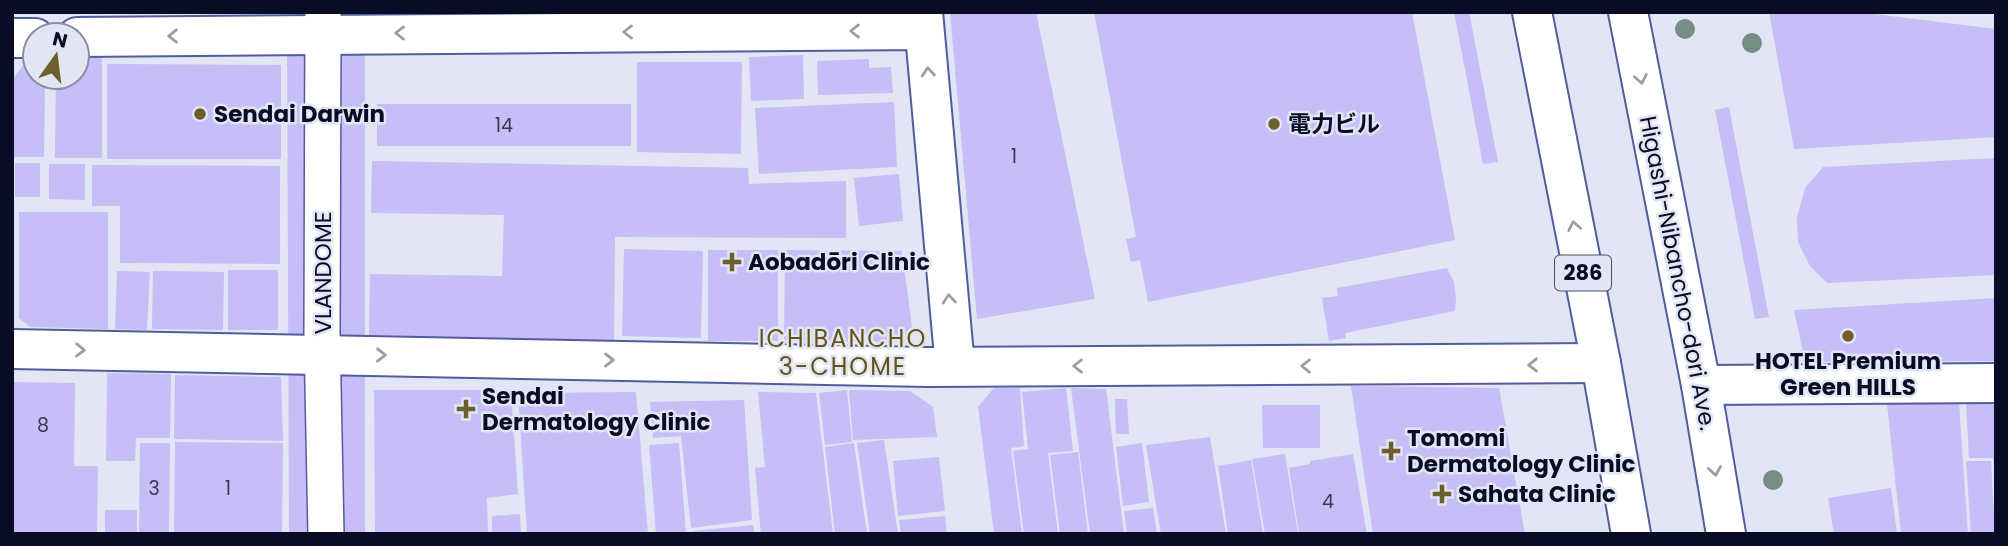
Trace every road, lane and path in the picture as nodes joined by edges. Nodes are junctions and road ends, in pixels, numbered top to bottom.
1 (1532, 12) edge
2 (1628, 12) edge
3 (923, 21) edge
4 (322, 23) edge
5 (91, 36) edge
6 (12, 349) edge
7 (323, 354) junction
8 (1601, 363) junction
9 (955, 367) junction
10 (1996, 383) edge
11 (1701, 385) junction
12 (326, 534) edge
13 (1631, 534) edge
14 (1726, 534) edge

8 -> 1 main road, 286
2 -> 11 main road, Higashi-Nibancho-dori Ave.
3 -> 4 main road
9 -> 3 main road
4 -> 5 main road
4 - 7 street, VLANDOME
6 -> 7 main road
7 -> 9 main road
7 - 12 street, VLANDOME
8 -> 9 main road
8 - 13 main road, 286
10 - 11 main road
11 -> 14 main road, Higashi-Nibancho-dori Ave.

